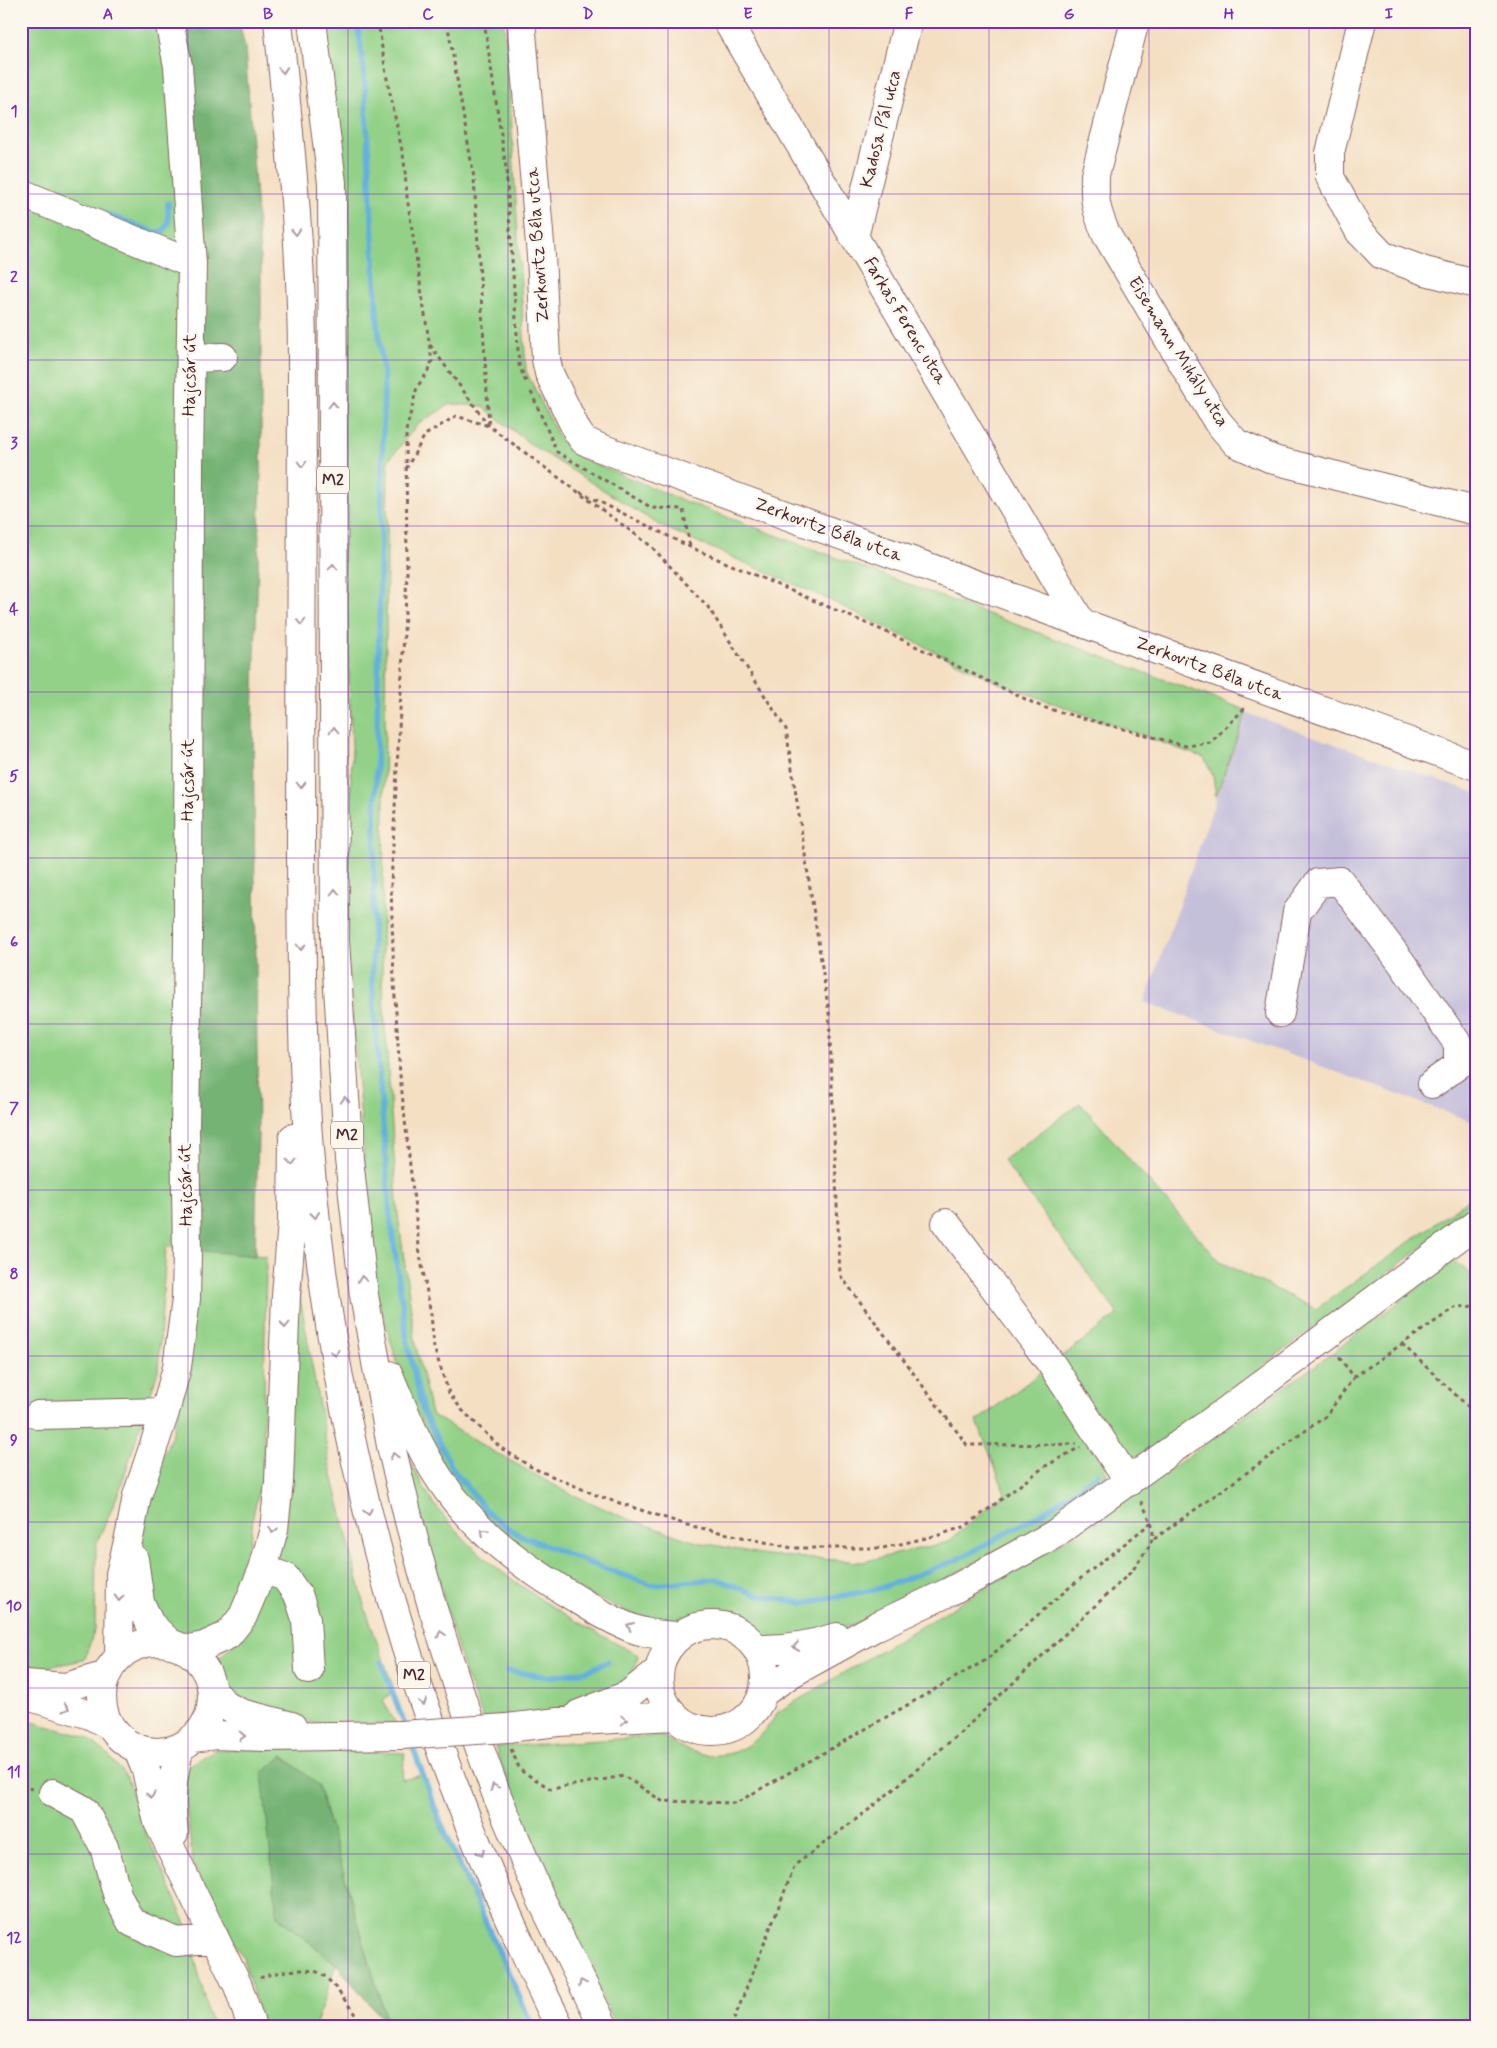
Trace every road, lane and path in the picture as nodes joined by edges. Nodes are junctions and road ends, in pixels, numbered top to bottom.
1 (170, 21) edge
2 (278, 21) edge
3 (312, 21) edge
4 (378, 21) edge
5 (447, 21) edge
6 (521, 21) edge
7 (727, 21) edge
8 (908, 21) edge
9 (1135, 21) edge
10 (1362, 21) edge
11 (21, 193) edge
12 (854, 236) junction
13 (192, 264) junction
14 (1476, 284) edge
15 (430, 345) junction
16 (222, 357) dead end
17 (191, 358) junction
18 (489, 426) junction
19 (406, 470) junction
20 (573, 488) junction
21 (683, 509) dead end
22 (1476, 511) edge
23 (690, 547) junction
24 (1081, 622) junction
25 (1270, 691) junction
26 (1476, 766) edge
27 (1280, 1013) dead end
28 (302, 1044) junction
29 (1467, 1059) edge
30 (1432, 1084) dead end
31 (946, 1223) dead end
32 (1476, 1224) edge
33 (1476, 1306) edge
34 (369, 1328) junction
35 (1324, 1337) junction
36 (1402, 1344) junction
37 (1354, 1376) junction
38 (165, 1412) junction
39 (1476, 1414) edge
40 (38, 1415) dead end
41 (1129, 1482) junction
42 (1152, 1522) junction
43 (130, 1533) junction
44 (1154, 1539) junction
45 (263, 1570) junction
46 (877, 1626) junction
47 (678, 1636) junction
48 (178, 1647) junction
49 (757, 1649) junction
50 (113, 1666) junction
51 (309, 1670) dead end
52 (658, 1671) junction
53 (21, 1683) edge
54 (211, 1688) junction
55 (764, 1692) junction
56 (21, 1694) edge
57 (674, 1716) junction
58 (558, 1722) junction
59 (109, 1725) junction
60 (330, 1734) junction
61 (508, 1737) junction
62 (187, 1742) junction
63 (137, 1748) junction
64 (52, 1793) dead end
65 (179, 1869) junction
66 (215, 1938) junction
67 (238, 1986) junction
68 (252, 2027) edge
69 (363, 2027) edge
70 (560, 2027) edge
71 (604, 2027) edge
72 (731, 2027) edge

1 - 13 main road, Hajcsár út
2 -> 28 main road, M2
34 -> 3 main road, M2
4 - 15 path
5 - 18 path
6 - 24 main road, Zerkovitz Béla utca
7 - 12 main road, Farkas Ferenc utca
8 - 12 main road, Kadosa Pál utca
9 - 22 main road, Eisemann Mihály utca
10 - 14 main road
11 - 13 main road
12 - 24 main road, Farkas Ferenc utca
13 - 17 main road, Hajcsár út
15 - 18 path
15 - 19 path
16 - 17 main road
17 - 38 main road, Hajcsár út
18 - 19 path
18 - 20 path
19 - 20 path
20 - 23 path
21 - 23 path
23 - 25 path
24 - 25 main road, Zerkovitz Béla utca
25 - 26 main road, Zerkovitz Béla utca
27 - 29 main road
28 -> 45 main road
28 -> 70 main road, M2
29 - 30 main road
31 - 41 main road
32 - 35 main road
33 - 36 path
47 -> 34 main road
71 -> 34 main road, M2
35 - 37 path
35 - 41 main road
36 - 37 path
36 - 39 path
37 - 44 path
38 - 40 main road
38 - 43 main road, Hajcsár út
41 - 42 path
41 - 46 main road
42 - 44 path
42 - 61 path
43 - 48 main road, Hajcsár út
43 -> 50 main road, Hajcsár út
44 - 72 path
45 - 48 main road
45 - 51 main road
46 -> 49 main road
46 - 55 main road
47 - 49 main road
47 - 52 main road
48 - 50 main road
48 - 54 main road
49 - 55 main road
50 - 53 main road
50 - 59 main road
52 - 57 main road
52 - 58 main road
54 - 60 main road
54 - 62 main road
55 - 57 main road
56 -> 59 main road
58 -> 57 main road
58 - 61 main road
59 - 63 main road
60 - 61 main road, bridge
62 -> 60 main road
62 - 63 main road
62 - 65 main road
63 -> 65 main road
64 - 66 main road
65 - 66 main road
66 - 67 main road
67 - 68 main road
67 - 69 path

